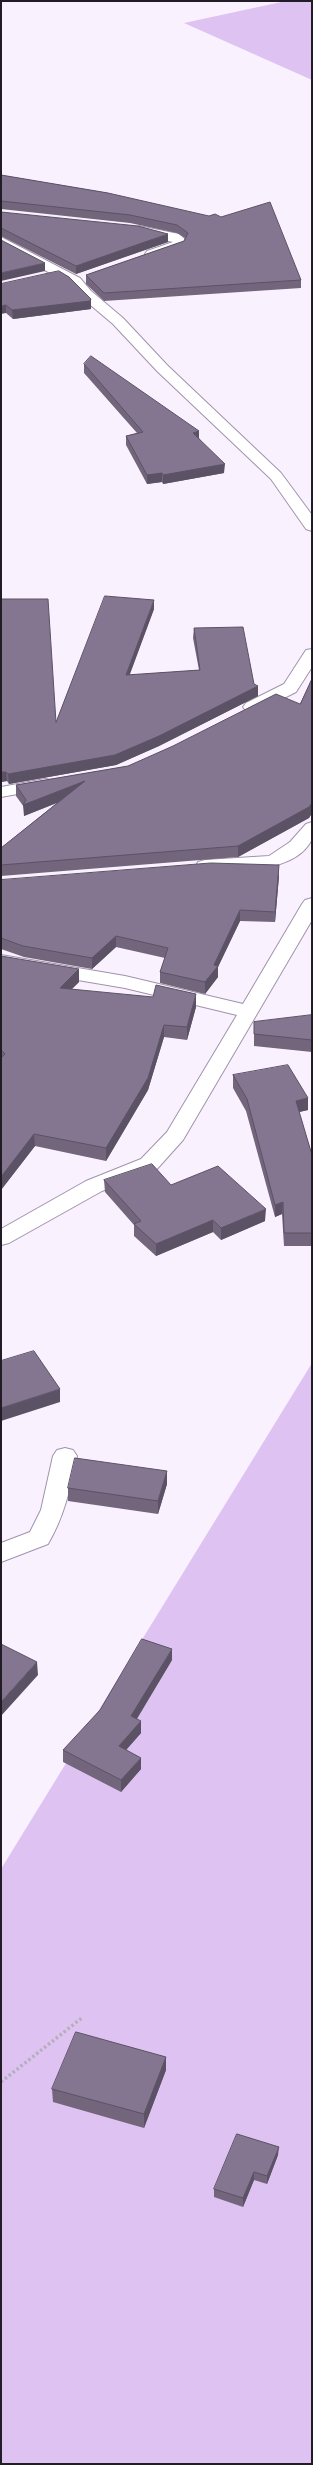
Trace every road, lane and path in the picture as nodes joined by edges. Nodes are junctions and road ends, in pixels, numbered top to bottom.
1 (123, 228) edge
2 (1, 241) edge
3 (141, 257) edge
4 (62, 273) junction
5 (90, 275) edge
6 (42, 277) edge
7 (75, 281) junction
8 (312, 526) edge
9 (312, 654) edge
10 (234, 716) edge
11 (59, 781) edge
12 (1, 792) edge
13 (312, 828) edge
14 (184, 868) edge
15 (312, 904) edge
16 (1, 961) edge
17 (248, 1012) junction
18 (1, 1238) edge
19 (65, 1456) dead end
20 (1, 1553) edge
21 (83, 2017) dead end
22 (1, 2082) edge

1 - 3 street
2 - 4 street
4 - 6 street
4 - 7 street
5 - 7 street
7 - 8 street
9 - 10 street
11 - 12 street
13 - 14 street
15 - 17 street
16 - 17 street
17 - 18 street
19 - 20 street
21 - 22 path

